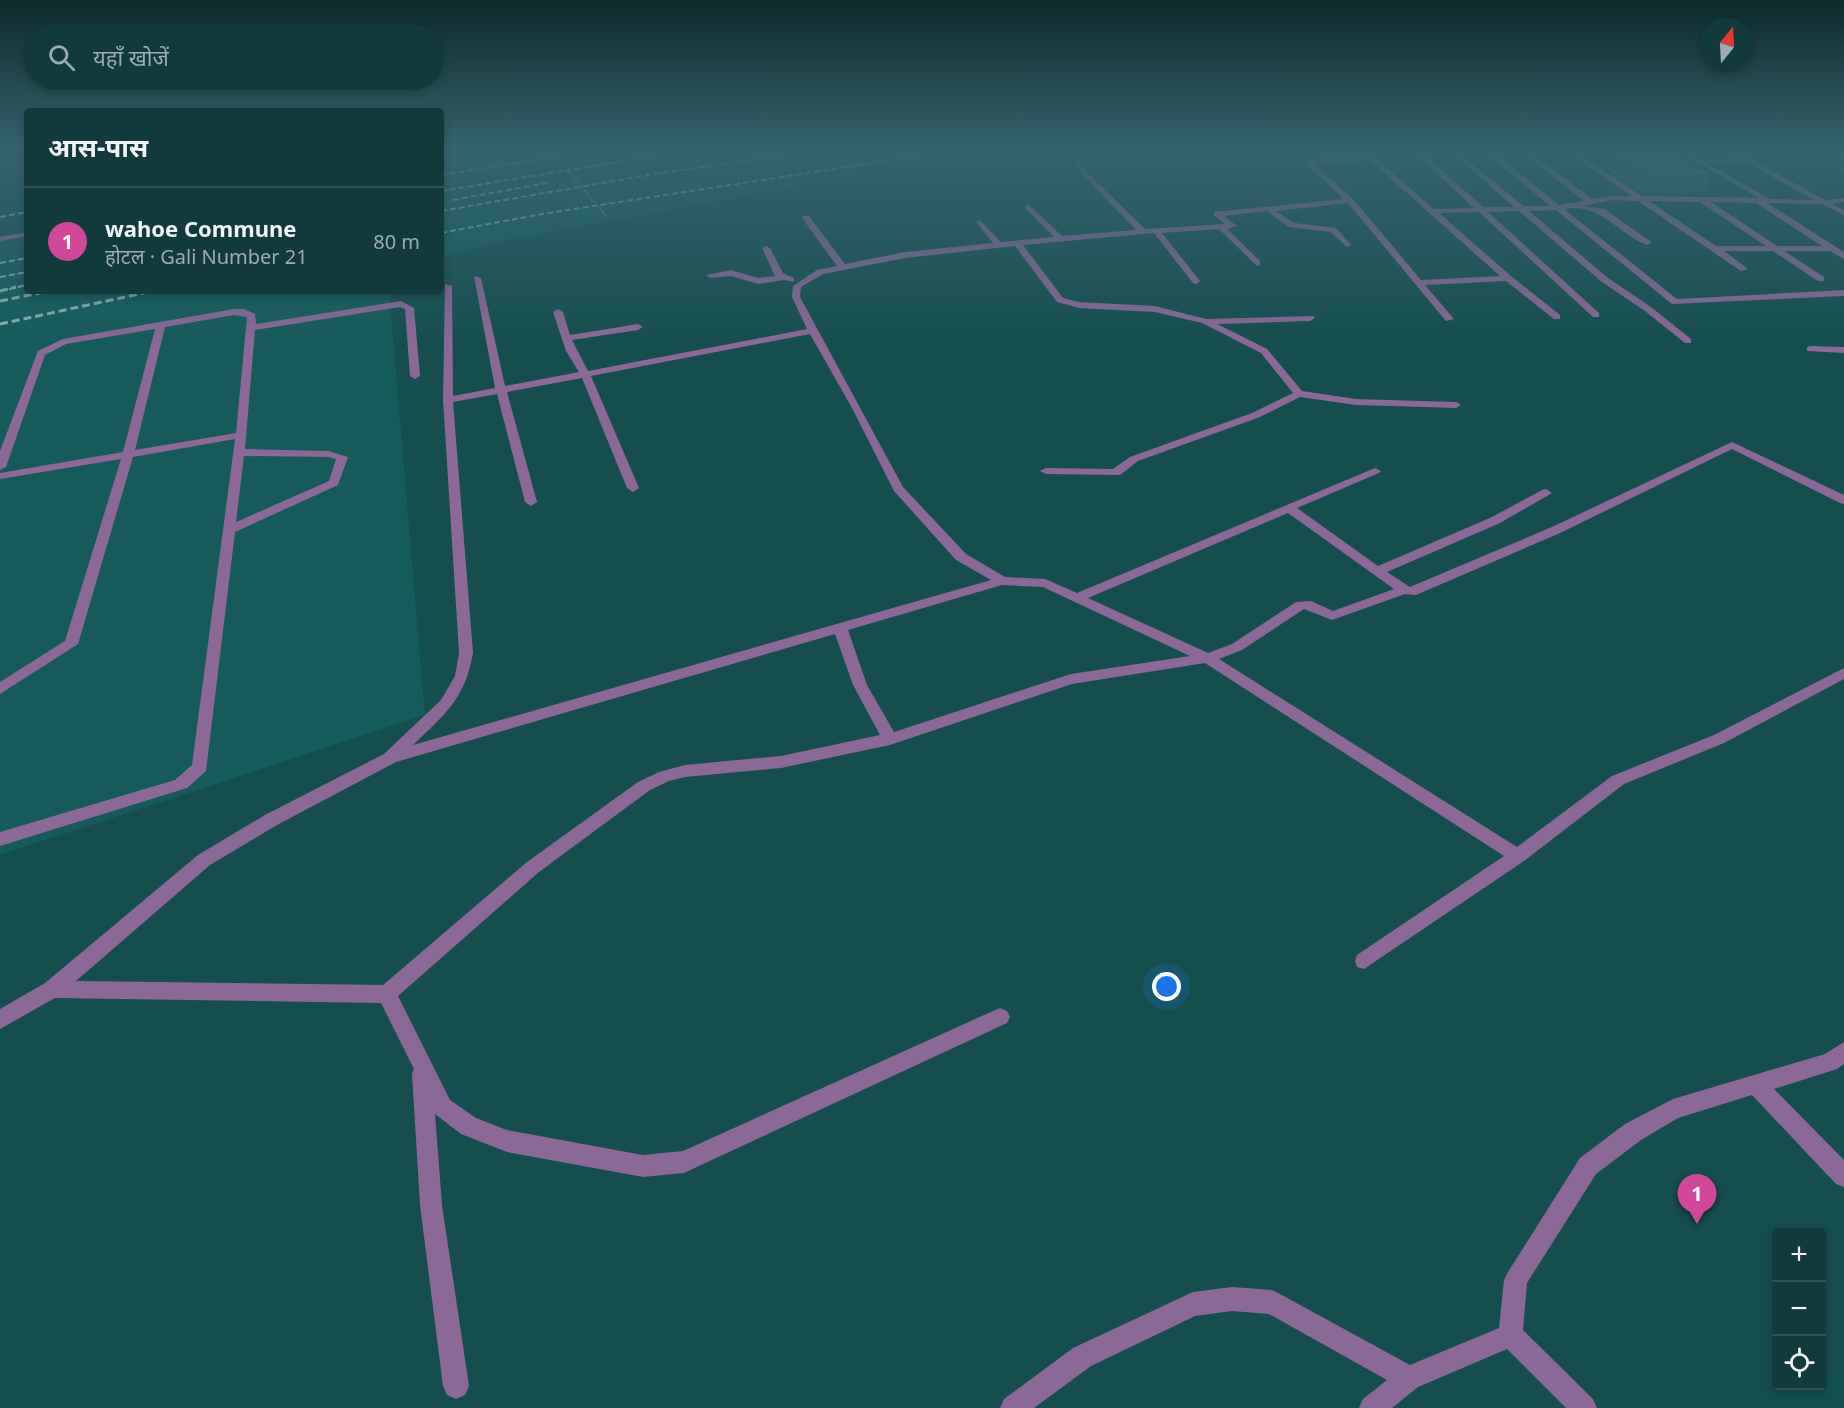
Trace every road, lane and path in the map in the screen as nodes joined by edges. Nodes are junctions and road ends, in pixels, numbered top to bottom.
1 (605, 215) edge
2 (1037, 215) edge
3 (1131, 215) edge
4 (1218, 215) edge
5 (1277, 215) edge
6 (1362, 215) edge
7 (1437, 215) edge
8 (1486, 215) edge
9 (1530, 215) edge
10 (1564, 215) edge
11 (1606, 215) edge
12 (1664, 215) edge
13 (1724, 215) edge
14 (1780, 215) edge
15 (607, 217) dead end
16 (806, 218) dead end
17 (980, 222) dead end
18 (1221, 227) junction
19 (1150, 232) junction
20 (24, 235) edge
21 (1060, 238) junction
22 (0, 239) edge
23 (1017, 243) junction
24 (1647, 243) dead end
25 (999, 245) junction
26 (1347, 245) dead end
27 (766, 248) dead end
28 (1714, 249) junction
29 (1775, 249) junction
30 (1833, 249) junction
31 (1844, 256) edge
32 (1257, 263) dead end
33 (843, 268) junction
34 (1744, 269) dead end
35 (710, 274) dead end
36 (477, 278) dead end
37 (782, 278) junction
38 (1508, 278) junction
39 (1821, 279) dead end
40 (1196, 281) dead end
41 (802, 282) junction
42 (1419, 283) junction
43 (448, 286) dead end
44 (1844, 293) edge
45 (558, 312) dead end
46 (1596, 315) dead end
47 (1557, 317) dead end
48 (1310, 318) dead end
49 (1449, 319) dead end
50 (1205, 321) junction
51 (161, 324) junction
52 (638, 327) dead end
53 (251, 328) junction
54 (813, 331) junction
55 (567, 338) junction
56 (1688, 341) dead end
57 (1810, 349) dead end
58 (1844, 350) edge
59 (585, 374) junction
60 (415, 376) dead end
61 (501, 390) junction
62 (1299, 394) junction
63 (448, 400) junction
64 (1456, 405) dead end
65 (241, 435) junction
66 (239, 452) junction
67 (128, 456) junction
68 (0, 467) edge
69 (1046, 471) dead end
70 (1375, 471) dead end
71 (0, 476) edge
72 (633, 488) dead end
73 (1546, 493) dead end
74 (1844, 500) edge
75 (531, 502) dead end
76 (1289, 508) junction
77 (229, 530) junction
78 (1377, 571) junction
79 (1002, 581) junction
80 (1404, 590) junction
81 (1076, 598) junction
82 (840, 628) junction
83 (1206, 658) junction
84 (1844, 673) edge
85 (0, 689) edge
86 (890, 739) junction
87 (390, 758) junction
88 (0, 839) edge
89 (1518, 856) junction
90 (1364, 961) dead end
91 (52, 989) junction
92 (387, 993) junction
93 (1000, 1017) dead end
94 (0, 1020) edge
95 (1844, 1052) edge
96 (422, 1064) junction
97 (1756, 1085) junction
98 (1844, 1176) edge
99 (1510, 1335) junction
100 (1409, 1378) junction
101 (456, 1386) dead end
102 (1013, 1408) edge
103 (1372, 1408) edge
104 (1584, 1408) edge

1 - 15 path, bridge
2 - 21 street
3 - 19 street
4 - 18 street
5 - 26 street
6 - 42 street
7 - 38 street
8 - 46 street
9 - 56 street
10 - 44 street
11 - 24 street
12 - 28 street
13 - 29 street
14 - 30 street
16 - 33 street
17 - 25 street
18 - 19 street
18 - 32 street
19 - 21 street
19 - 40 street
20 - 22 lane
21 - 23 street
23 - 25 street
23 - 50 street
25 - 33 street
27 - 37 street
28 - 29 street
28 - 34 street
29 - 30 street
29 - 39 street
30 - 31 street
33 - 41 street
35 - 37 street
36 - 61 street
37 - 41 street
38 - 42 street
38 - 47 street
41 - 54 street
42 - 49 street
43 - 63 street
45 - 55 street
48 - 50 street
50 - 62 street
51 - 53 street
51 - 67 street
51 - 68 street
52 - 55 street
53 - 60 street
53 - 65 street
54 - 59 street
54 - 79 street
55 - 59 street
57 - 58 street
59 - 61 street
59 - 72 street
61 - 63 street
61 - 75 street
62 - 64 street
62 - 69 street
63 - 87 street
65 - 66 street
65 - 67 street
66 - 77 street
66 - 77 street
67 - 71 street
67 - 85 street
70 - 76 street
73 - 78 street
74 - 80 street
76 - 78 street
76 - 81 street
77 - 88 street
78 - 80 street
79 - 81 street
79 - 82 street
80 - 83 street
81 - 83 street
82 - 86 street
82 - 87 street
83 - 86 street
83 - 89 street
84 - 89 street
86 - 92 street
87 - 91 street
89 - 90 street
91 - 92 street
91 - 94 street
92 - 96 street
93 - 96 street
95 - 97 street
96 - 101 street
97 - 98 street
97 - 99 street
99 - 100 street
99 - 104 street
100 - 102 street
100 - 103 street

